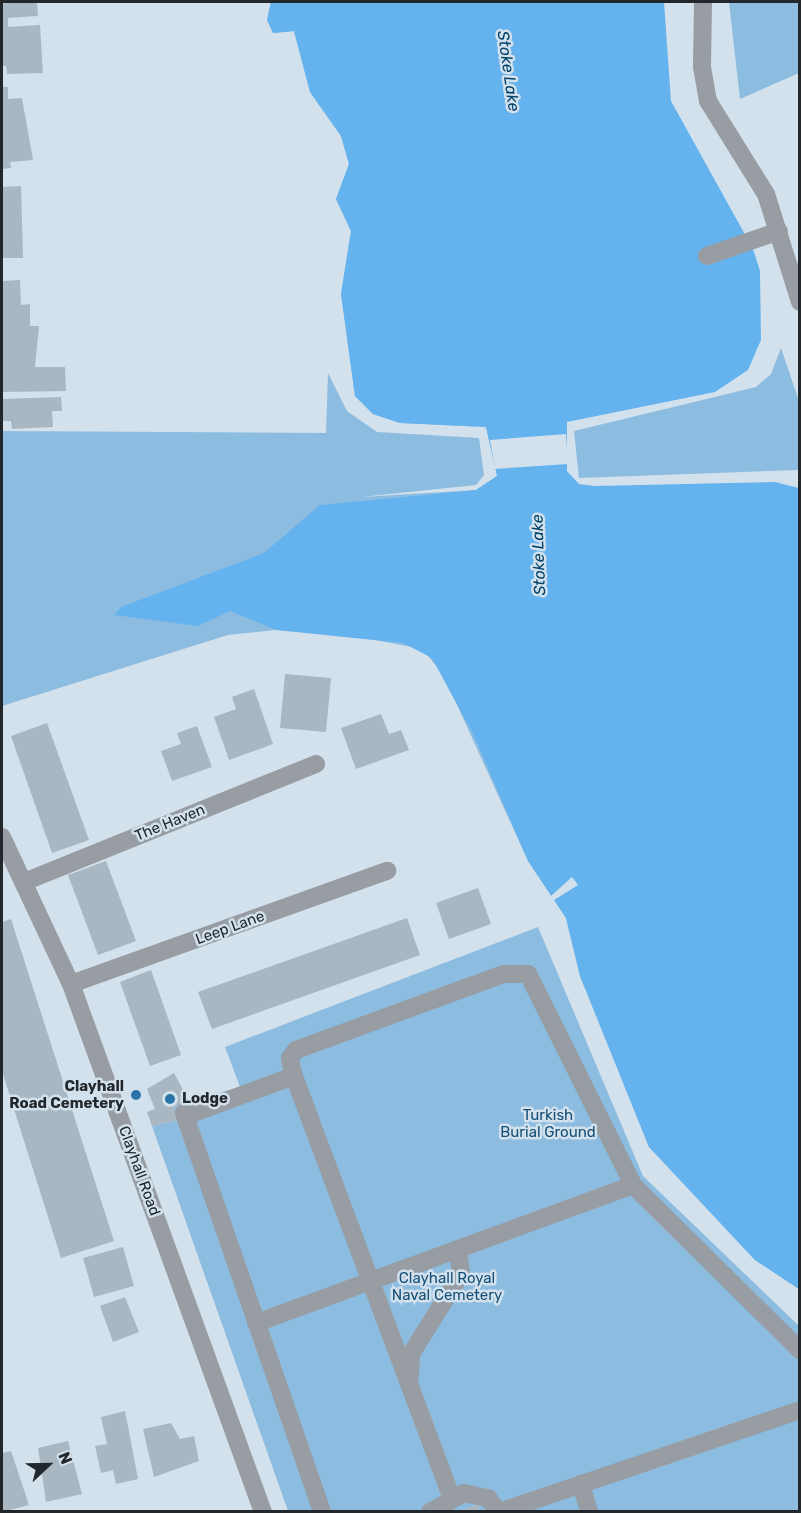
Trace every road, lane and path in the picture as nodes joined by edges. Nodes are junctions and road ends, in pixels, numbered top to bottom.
1 (703, 2) edge
2 (779, 231) junction
3 (707, 256) dead end
4 (800, 302) edge
5 (316, 764) dead end
6 (2, 837) edge
7 (387, 871) dead end
8 (24, 882) junction
9 (71, 984) junction
10 (294, 1076) junction
11 (633, 1185) junction
12 (458, 1249) junction
13 (371, 1281) junction
14 (256, 1323) junction
15 (800, 1350) edge
16 (416, 1402) junction
17 (800, 1410) edge
18 (581, 1484) junction
19 (451, 1496) junction
20 (263, 1512) edge
21 (322, 1512) edge
22 (430, 1512) edge
23 (499, 1512) edge
24 (589, 1512) edge

1 - 2 street
2 - 3 street
2 - 4 street
5 - 8 street, The Haven
6 - 8 street, Clayhall Road
7 - 9 street, Leep Lane
8 - 9 street, Clayhall Road
9 - 20 street, Clayhall Road
10 - 11 street
10 - 13 street
10 - 14 street
11 - 12 street
11 - 15 street
12 - 13 street
12 - 16 street
13 - 14 street
13 - 16 street
14 - 21 street
16 - 19 street
17 - 18 street
18 - 23 street
18 - 24 street
19 - 22 street
19 - 23 street

